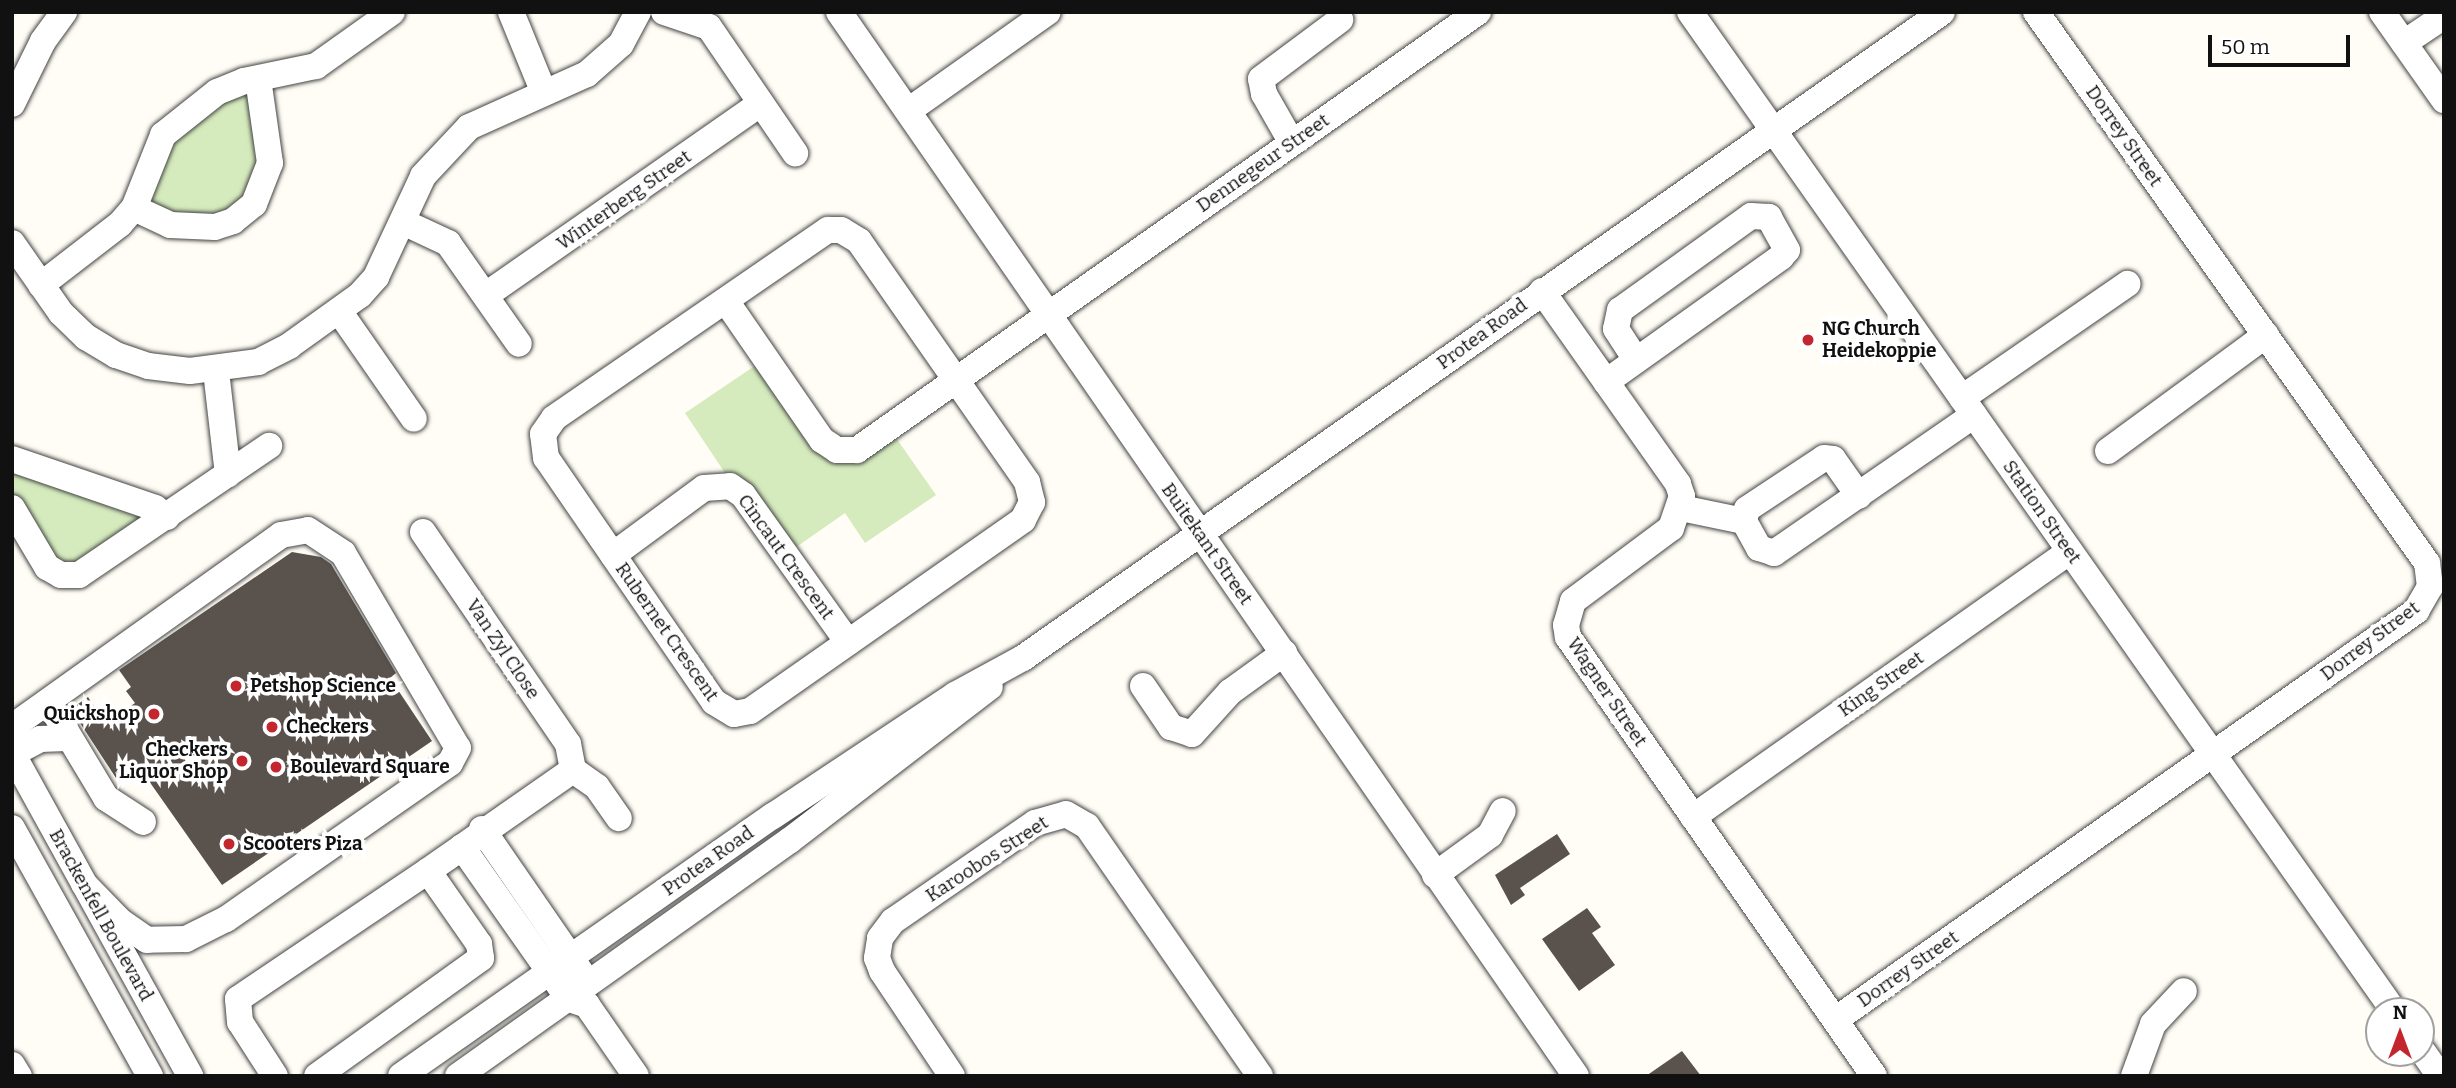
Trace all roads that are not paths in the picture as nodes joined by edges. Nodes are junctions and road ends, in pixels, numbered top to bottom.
1 (64, 12) edge
2 (511, 12) edge
3 (638, 12) edge
4 (664, 12) edge
5 (839, 12) edge
6 (1048, 12) edge
7 (1478, 12) edge
8 (1690, 12) edge
9 (1942, 12) edge
10 (2036, 12) edge
11 (2382, 12) edge
12 (389, 13) edge
13 (2444, 16) edge
14 (1340, 20) dead end
15 (2404, 43) junction
16 (258, 79) junction
17 (544, 93) junction
18 (2444, 100) edge
19 (761, 103) junction
20 (12, 104) edge
21 (908, 111) junction
22 (1772, 130) junction
23 (1292, 143) junction
24 (795, 153) dead end
25 (134, 208) junction
26 (403, 222) junction
27 (12, 243) edge
28 (2127, 284) dead end
29 (41, 285) junction
30 (1542, 291) junction
31 (486, 295) junction
32 (726, 301) junction
33 (339, 311) junction
34 (1048, 314) junction
35 (2266, 335) junction
36 (519, 344) dead end
37 (1636, 360) junction
38 (216, 371) junction
39 (955, 382) junction
40 (1606, 382) junction
41 (1968, 406) junction
42 (414, 419) dead end
43 (269, 446) dead end
44 (2108, 451) dead end
45 (12, 458) edge
46 (228, 474) junction
47 (1858, 496) junction
48 (12, 508) edge
49 (1681, 509) junction
50 (167, 517) junction
51 (1744, 521) junction
52 (423, 532) dead end
53 (1199, 534) junction
54 (2070, 551) junction
55 (613, 555) junction
56 (848, 642) junction
57 (1284, 653) junction
58 (1023, 658) junction
59 (1143, 686) dead end
60 (49, 704) junction
61 (12, 727) edge
62 (67, 738) junction
63 (12, 754) edge
64 (2213, 754) junction
65 (573, 770) junction
66 (1503, 811) dead end
67 (1693, 817) junction
68 (619, 818) dead end
69 (143, 822) dead end
70 (487, 826) junction
71 (12, 828) edge
72 (462, 848) junction
73 (428, 871) junction
74 (1435, 875) junction
75 (84, 884) junction
76 (560, 965) junction
77 (2184, 991) dead end
78 (582, 996) junction
79 (2384, 997) edge
80 (1835, 1020) junction
81 (12, 1065) edge
82 (19, 1076) edge
83 (150, 1076) edge
84 (190, 1076) edge
85 (275, 1076) edge
86 (317, 1076) edge
87 (401, 1076) edge
88 (458, 1076) edge
89 (636, 1076) edge
90 (952, 1076) edge
91 (1260, 1076) edge
92 (1576, 1076) edge
93 (1874, 1076) edge
94 (2134, 1076) edge

1 - 20 street
2 - 17 street
3 - 17 street
4 - 19 street
5 - 21 street, Buitekant Street
6 - 21 street
7 - 23 street, Dennegeur Street
8 - 22 street, Station Street
9 - 22 street, Protea Road
10 - 35 street, Dorrey Street
11 - 15 street
12 - 16 street
13 - 15 street
14 - 23 street
15 - 18 street
16 - 25 street
16 - 25 street
17 - 26 street
19 - 24 street
19 - 31 street, Winterberg Street
21 - 34 street, Buitekant Street
22 - 30 street, Protea Road
22 - 41 street, Station Street
23 - 34 street, Dennegeur Street
25 - 29 street
26 - 31 street
26 - 33 street
27 - 29 street
28 - 41 street
29 - 38 street
30 - 40 street
30 - 53 street, Protea Road
31 - 36 street
32 - 39 street, Dennegeur Street
32 - 39 street, Rubernet Crescent
32 - 55 street, Rubernet Crescent
33 - 38 street
33 - 42 street
34 - 39 street, Dennegeur Street
34 - 53 street, Buitekant Street
35 - 44 street
35 - 64 street, Dorrey Street
37 - 37 street
37 - 40 street
38 - 46 street
39 - 56 street, Rubernet Crescent
40 - 49 street
41 - 47 street
41 - 54 street, Station Street
43 - 46 street
45 - 50 street
46 - 50 street
47 - 51 street
47 - 51 street
48 - 50 street
49 - 51 street
49 - 67 street, Wagner Street
52 - 65 street, Van Zyl Close
53 - 57 street, Buitekant Street
53 - 58 street, Protea Road
54 - 64 street, Station Street
54 - 67 street, King Street
55 - 56 street, Cincaut Crescent
55 - 56 street, Rubernet Crescent
57 - 59 street
57 - 74 street, Buitekant Street
58 - 76 street, Protea Road
58 - 78 street, Protea Road
60 - 61 street
60 - 62 street
60 - 75 street
62 - 63 street
62 - 69 street
63 - 75 street, Brackenfell Boulevard
64 - 79 street, Station Street
64 - 80 street, Dorrey Street
65 - 68 street
65 - 70 street
66 - 74 street
67 - 80 street, Wagner Street
70 - 72 street
70 - 76 street
71 - 83 street, Brackenfell Boulevard
72 - 73 street
72 - 76 street
73 - 85 street
73 - 86 street
74 - 92 street, Buitekant Street
75 - 84 street, Brackenfell Boulevard
76 - 78 street
76 - 87 street, Protea Road
77 - 94 street
78 - 88 street, Protea Road
78 - 89 street
80 - 93 street, Wagner Street
81 - 82 street
90 - 91 street, Karoobos Street

